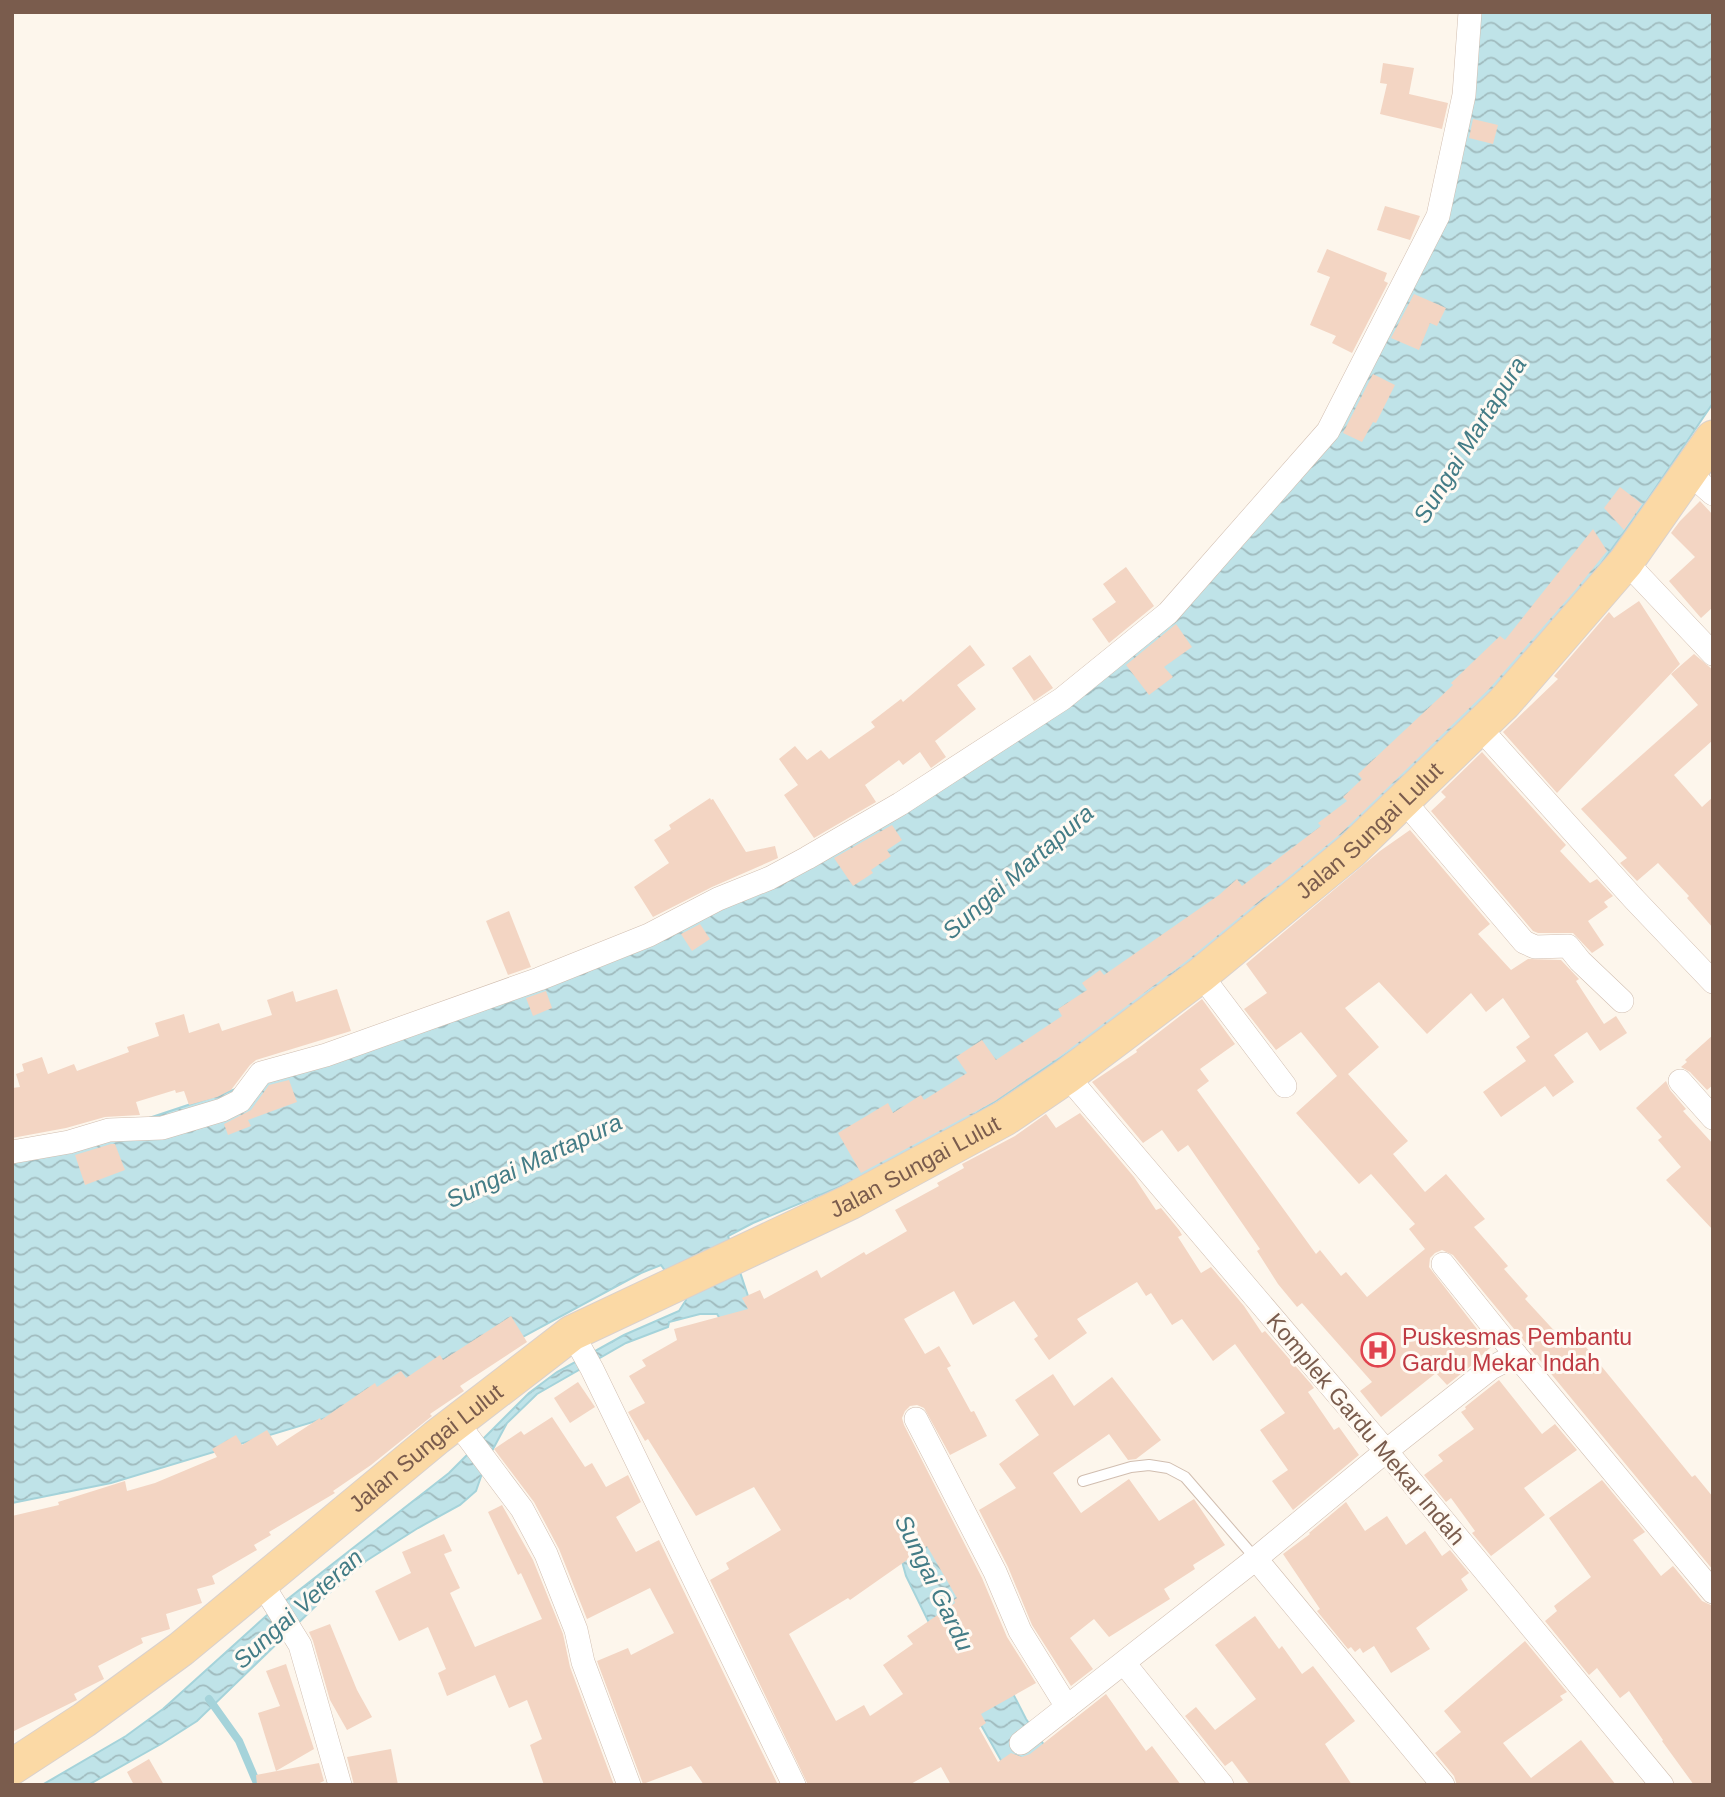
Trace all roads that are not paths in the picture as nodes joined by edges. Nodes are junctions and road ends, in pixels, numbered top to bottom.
1 (1470, 12) edge
2 (1713, 438) edge
3 (1701, 484) edge
4 (1626, 562) junction
5 (1713, 654) edge
6 (1479, 727) junction
7 (1404, 801) junction
8 (1201, 975) junction
9 (1713, 982) edge
10 (1622, 1000) dead end
11 (1067, 1076) junction
12 (1680, 1080) dead end
13 (1284, 1086) dead end
14 (1713, 1118) edge
15 (12, 1152) edge
16 (1443, 1264) dead end
17 (576, 1340) junction
18 (1516, 1355) junction
19 (916, 1419) dead end
20 (464, 1431) junction
21 (1386, 1451) junction
22 (1083, 1481) dead end
23 (1256, 1559) junction
24 (1713, 1592) edge
25 (268, 1593) junction
26 (1124, 1663) junction
27 (1066, 1707) junction
28 (1021, 1743) dead end
29 (12, 1767) edge
30 (340, 1785) edge
31 (629, 1785) edge
32 (794, 1785) edge
33 (1222, 1785) edge
34 (1443, 1785) edge
35 (1662, 1785) edge

1 - 15 street
2 - 3 main road, Jalan Sungai Lulut
3 - 4 main road, Jalan Sungai Lulut
4 - 5 street
4 - 6 main road, Jalan Sungai Lulut
6 - 7 main road, Jalan Sungai Lulut
6 - 9 street
7 - 8 main road, Jalan Sungai Lulut
7 - 10 street
8 - 11 main road, Jalan Sungai Lulut
8 - 13 street
11 - 17 main road, Jalan Sungai Lulut
11 - 21 street, Komplek Gardu Mekar Indah
12 - 14 street
16 - 18 street
17 - 20 main road, Jalan Sungai Lulut
17 - 32 street
18 - 21 street
18 - 24 street
19 - 27 street
20 - 25 main road, Jalan Sungai Lulut
20 - 31 street
21 - 23 street
21 - 35 street, Komplek Gardu Mekar Indah
22 - 23 lane
23 - 26 street
23 - 34 street
25 - 29 main road, Jalan Sungai Lulut
25 - 30 street
26 - 27 street
26 - 33 street
27 - 28 street

